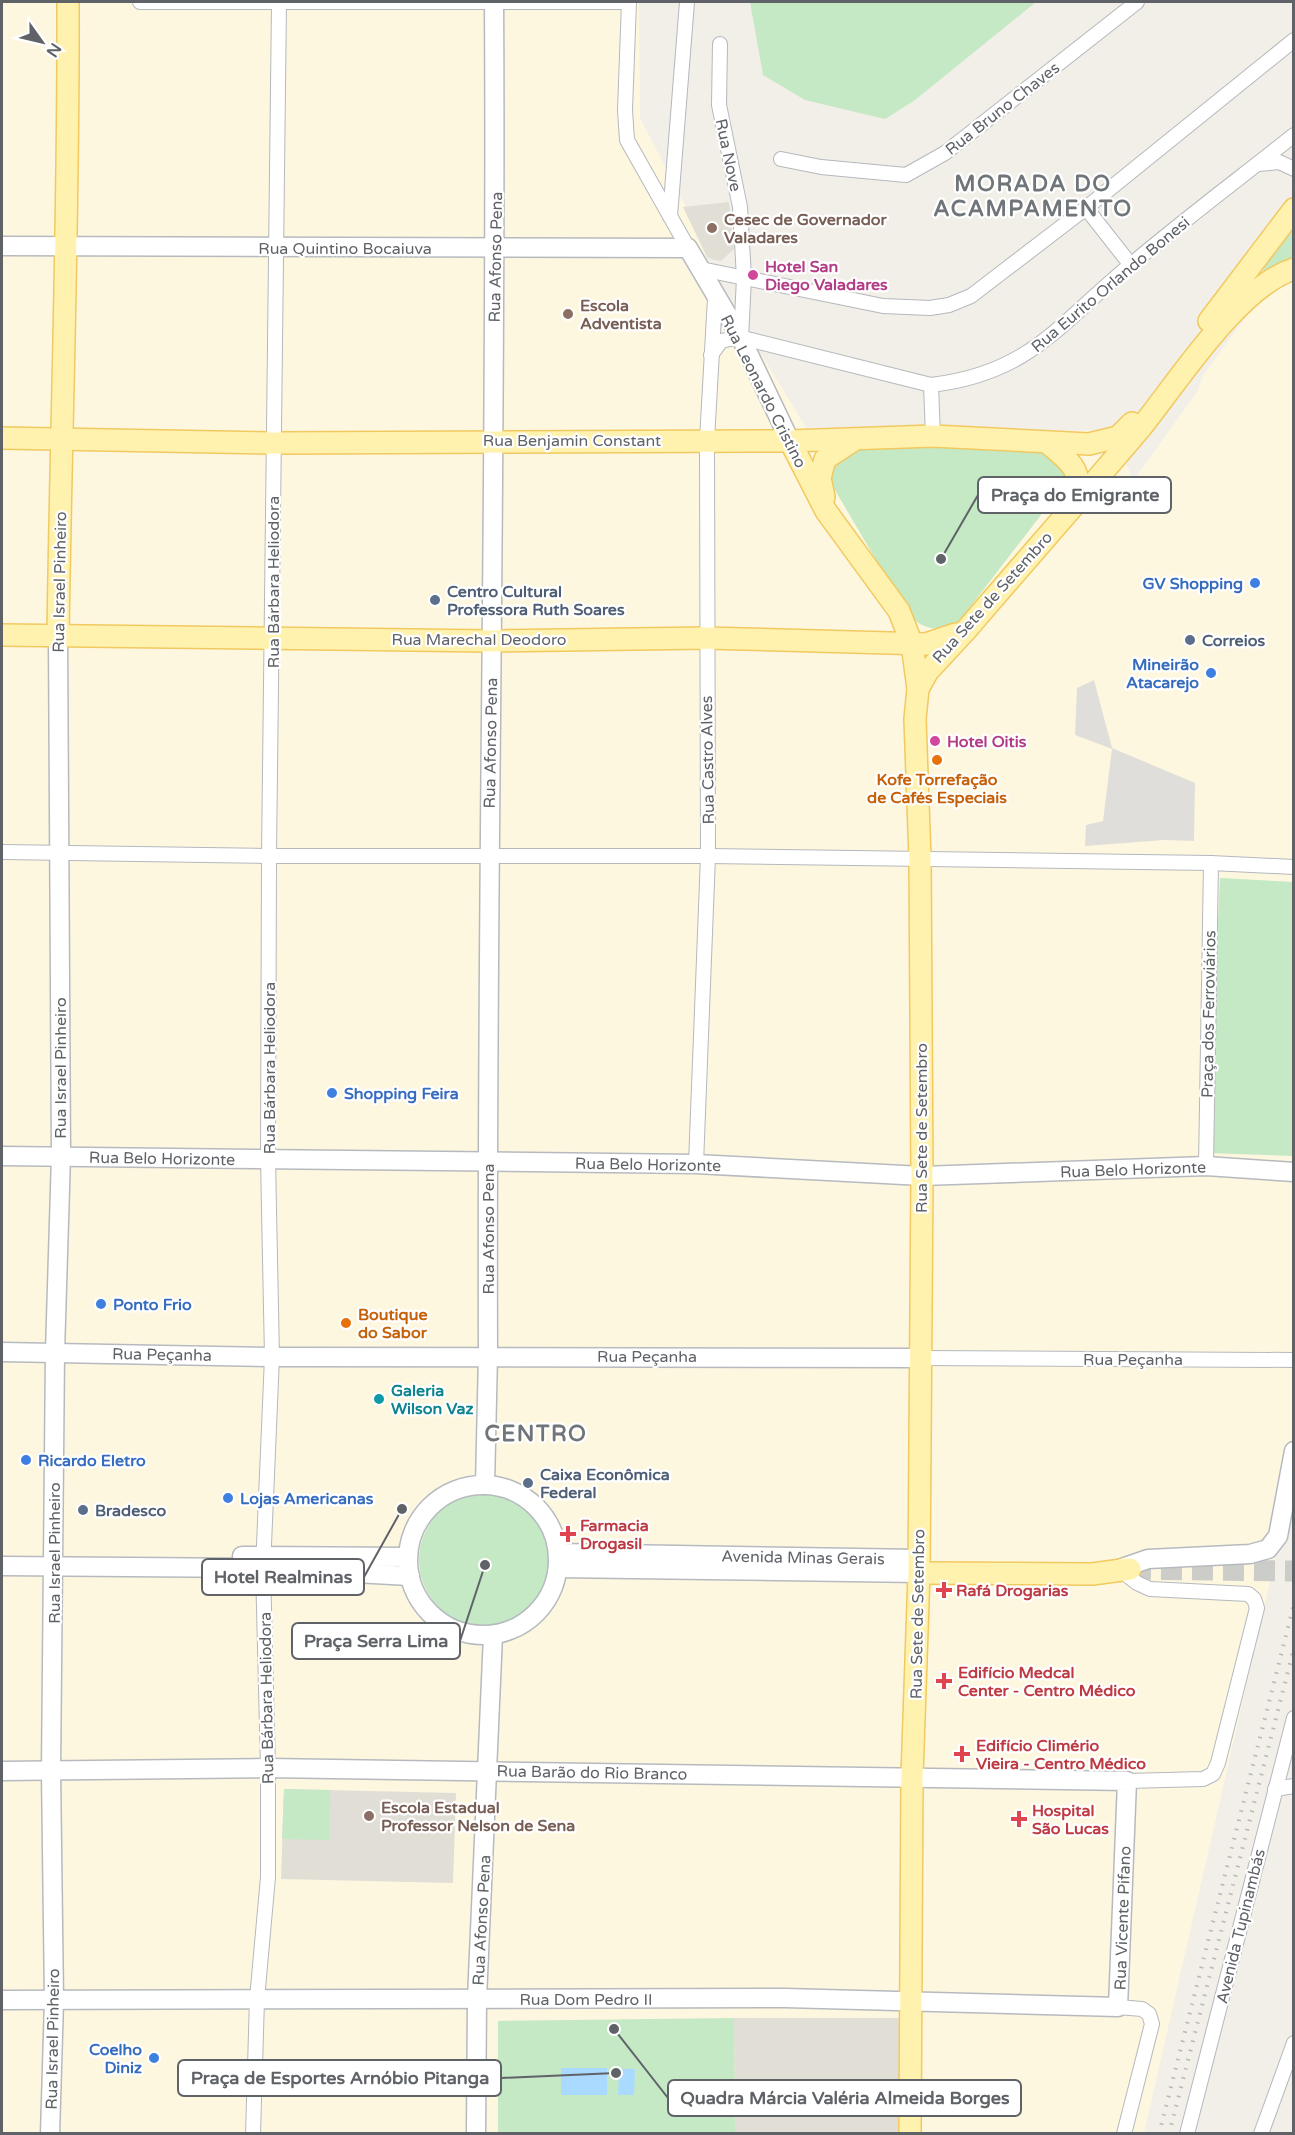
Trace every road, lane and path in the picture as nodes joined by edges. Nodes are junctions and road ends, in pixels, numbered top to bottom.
1 (68, 2) edge
2 (140, 2) edge
3 (279, 2) edge
4 (494, 2) edge
5 (629, 2) edge
6 (687, 2) edge
7 (1137, 2) edge
8 (1293, 40) edge
9 (720, 44) dead end
10 (1293, 135) edge
11 (781, 159) dead end
12 (1257, 164) junction
13 (1293, 169) edge
14 (1086, 208) junction
15 (1293, 209) edge
16 (670, 216) junction
17 (2, 246) edge
18 (496, 247) junction
19 (68, 248) junction
20 (278, 248) junction
21 (688, 248) junction
22 (1130, 264) junction
23 (700, 269) junction
24 (1293, 269) edge
25 (744, 278) junction
26 (716, 298) junction
27 (741, 338) junction
28 (711, 355) junction
29 (931, 385) junction
30 (872, 436) junction
31 (933, 436) junction
32 (2, 438) edge
33 (60, 439) junction
34 (492, 440) junction
35 (707, 440) junction
36 (790, 441) junction
37 (274, 443) junction
38 (1048, 443) junction
39 (1072, 506) junction
40 (826, 511) junction
41 (967, 629) junction
42 (2, 635) edge
43 (58, 636) junction
44 (272, 637) junction
45 (706, 638) junction
46 (491, 641) junction
47 (912, 644) junction
48 (918, 689) junction
49 (2, 852) edge
50 (59, 854) junction
51 (489, 855) junction
52 (269, 856) junction
53 (708, 856) junction
54 (920, 859) junction
55 (1211, 863) junction
56 (1293, 867) edge
57 (2, 1156) edge
58 (61, 1156) junction
59 (268, 1159) junction
60 (488, 1162) junction
61 (696, 1164) junction
62 (1206, 1166) junction
63 (1293, 1172) edge
64 (922, 1176) junction
65 (2, 1352) edge
66 (55, 1352) junction
67 (488, 1355) junction
68 (272, 1357) junction
69 (920, 1358) junction
70 (1293, 1360) edge
71 (1293, 1451) edge
72 (485, 1485) junction
73 (2, 1554) edge
74 (408, 1557) junction
75 (55, 1560) junction
76 (558, 1560) junction
77 (263, 1562) junction
78 (2, 1566) edge
79 (919, 1566) junction
80 (1124, 1569) junction
81 (410, 1576) junction
82 (494, 1635) junction
83 (1293, 1718) edge
84 (268, 1768) junction
85 (487, 1770) junction
86 (2, 1771) edge
87 (51, 1771) junction
88 (912, 1777) junction
89 (1127, 1781) junction
90 (1293, 1786) edge
91 (1275, 1789) junction
92 (257, 1999) junction
93 (477, 1999) junction
94 (2, 2000) edge
95 (54, 2001) junction
96 (911, 2001) junction
97 (1118, 2007) junction
98 (1293, 2043) edge
99 (50, 2133) edge
100 (254, 2133) edge
101 (476, 2133) edge
102 (910, 2133) edge
103 (1124, 2133) edge
104 (1187, 2133) edge
105 (1261, 2133) edge

1 - 19 main road, Rua Israel Pinheiro
2 - 3 street
3 - 4 street
3 - 20 street, Rua Bárbara Heliodora
4 - 5 street
4 - 18 street, Rua Afonso Pena
5 - 16 street, Rua Leonardo Cristino
6 - 16 street
7 - 11 street, Rua Bruno Chaves
8 - 14 street
9 - 25 street, Rua Nove
10 - 12 street, Rua Eurito Orlando Bonesi
12 - 13 street
12 - 22 street, Rua Eurito Orlando Bonesi
14 - 22 street
14 - 25 street
15 - 38 main road, Rua Benjamin Constant
16 - 21 street, Rua Leonardo Cristino
17 - 19 street, Rua Quintino Bocaiuva
18 - 20 street, Rua Quintino Bocaiuva
18 - 21 street, Rua Quintino Bocaiuva
18 - 34 street, Rua Afonso Pena
19 - 20 street, Rua Quintino Bocaiuva
19 - 33 main road, Rua Israel Pinheiro
20 - 37 street, Rua Bárbara Heliodora
21 - 23 street, Rua Leonardo Cristino
22 - 29 street, Rua Eurito Orlando Bonesi
23 - 25 street
23 - 26 street, Rua Leonardo Cristino
24 - 39 main road, Rua Sete de Setembro
25 - 27 street, Rua Nove
26 - 27 street, Rua Leonardo Cristino
26 - 28 street, Rua Castro Alves
27 - 28 street
27 - 29 street, Rua Eurito Orlando Bonesi
27 - 36 street, Rua Leonardo Cristino
28 - 35 street, Rua Castro Alves
29 - 31 street
30 - 31 main road, Rua Benjamin Constant
30 - 36 main road, Rua Benjamin Constant
30 - 40 main road
31 - 38 main road, Rua Benjamin Constant
32 - 33 main road, Rua Benjamin Constant
33 - 37 main road, Rua Benjamin Constant
33 - 43 main road, Rua Israel Pinheiro
34 - 35 main road, Rua Benjamin Constant
34 - 37 main road, Rua Benjamin Constant
34 - 46 street, Rua Afonso Pena
35 - 36 main road, Rua Benjamin Constant
35 - 45 street, Rua Castro Alves
36 - 40 main road, Rua Leonardo Cristino
37 - 44 street, Rua Bárbara Heliodora
38 - 39 main road
39 - 41 main road, Rua Sete de Setembro
40 - 47 main road, Rua Leonardo Cristino
41 - 47 main road
41 - 48 main road, Rua Sete de Setembro
42 - 43 main road, Rua Marechal Deodoro
43 - 44 main road, Rua Marechal Deodoro
43 - 50 street, Rua Israel Pinheiro
44 - 46 main road, Rua Marechal Deodoro
44 - 52 street, Rua Bárbara Heliodora
45 - 46 main road, Rua Marechal Deodoro
45 - 47 main road, Rua Marechal Deodoro
45 - 53 street, Rua Castro Alves
46 - 51 street, Rua Afonso Pena
47 - 48 main road
48 - 54 main road, Rua Sete de Setembro
49 - 50 street
50 - 52 street
50 - 58 street, Rua Israel Pinheiro
51 - 52 street
51 - 53 street
51 - 60 street, Rua Afonso Pena
52 - 59 street, Rua Bárbara Heliodora
53 - 54 street
53 - 61 street, Rua Castro Alves
54 - 55 street
54 - 64 main road, Rua Sete de Setembro
55 - 56 street
55 - 62 street, Praça dos Ferroviários
57 - 58 street, Rua Belo Horizonte
58 - 59 street, Rua Belo Horizonte
58 - 66 street, Rua Israel Pinheiro
59 - 60 street, Rua Belo Horizonte
59 - 68 street, Rua Bárbara Heliodora
60 - 61 street, Rua Belo Horizonte
60 - 67 street, Rua Afonso Pena
61 - 64 street, Rua Belo Horizonte
62 - 63 street, Rua Belo Horizonte
62 - 64 street, Rua Belo Horizonte
64 - 69 main road, Rua Sete de Setembro
65 - 66 street, Rua Peçanha
66 - 68 street, Rua Peçanha
66 - 75 street, Rua Israel Pinheiro
67 - 68 street, Rua Peçanha
67 - 69 street, Rua Peçanha
67 - 72 street, Rua Afonso Pena
68 - 77 street, Rua Bárbara Heliodora
69 - 70 street, Rua Peçanha
69 - 79 main road, Rua Sete de Setembro
71 - 80 street, Avenida Minas Gerais
72 - 74 street
72 - 76 street
73 - 75 street
74 - 77 street
74 - 81 street
75 - 77 street
75 - 78 street
75 - 87 street, Rua Israel Pinheiro
76 - 79 street, Avenida Minas Gerais
76 - 82 street
77 - 81 street
77 - 84 street, Rua Bárbara Heliodora
79 - 80 main road, Avenida Minas Gerais
79 - 88 main road, Rua Sete de Setembro
80 - 89 street, Rua Barão do Rio Branco
81 - 82 street
82 - 85 street, Rua Afonso Pena
83 - 91 street, Avenida Tupinambás
84 - 85 street, Rua Barão do Rio Branco
84 - 87 street, Rua Barão do Rio Branco
84 - 92 street, Rua Bárbara Heliodora
85 - 88 street, Rua Barão do Rio Branco
85 - 93 street, Rua Afonso Pena
86 - 87 street, Rua Barão do Rio Branco
87 - 95 street, Rua Israel Pinheiro
88 - 89 street, Rua Barão do Rio Branco
88 - 96 main road, Rua Sete de Setembro
89 - 97 street, Rua Vicente Pifano
90 - 91 street
91 - 104 street, Avenida Tupinambás
92 - 93 street, Rua Dom Pedro II
92 - 95 street, Rua Dom Pedro II
92 - 100 street, Rua Bárbara Heliodora
93 - 96 street, Rua Dom Pedro II
93 - 101 street, Rua Afonso Pena
94 - 95 street, Rua Dom Pedro II
95 - 99 street, Rua Israel Pinheiro
96 - 97 street, Rua Dom Pedro II
96 - 102 main road, Rua Sete de Setembro
97 - 103 street, Rua Vicente Pifano
98 - 105 street

